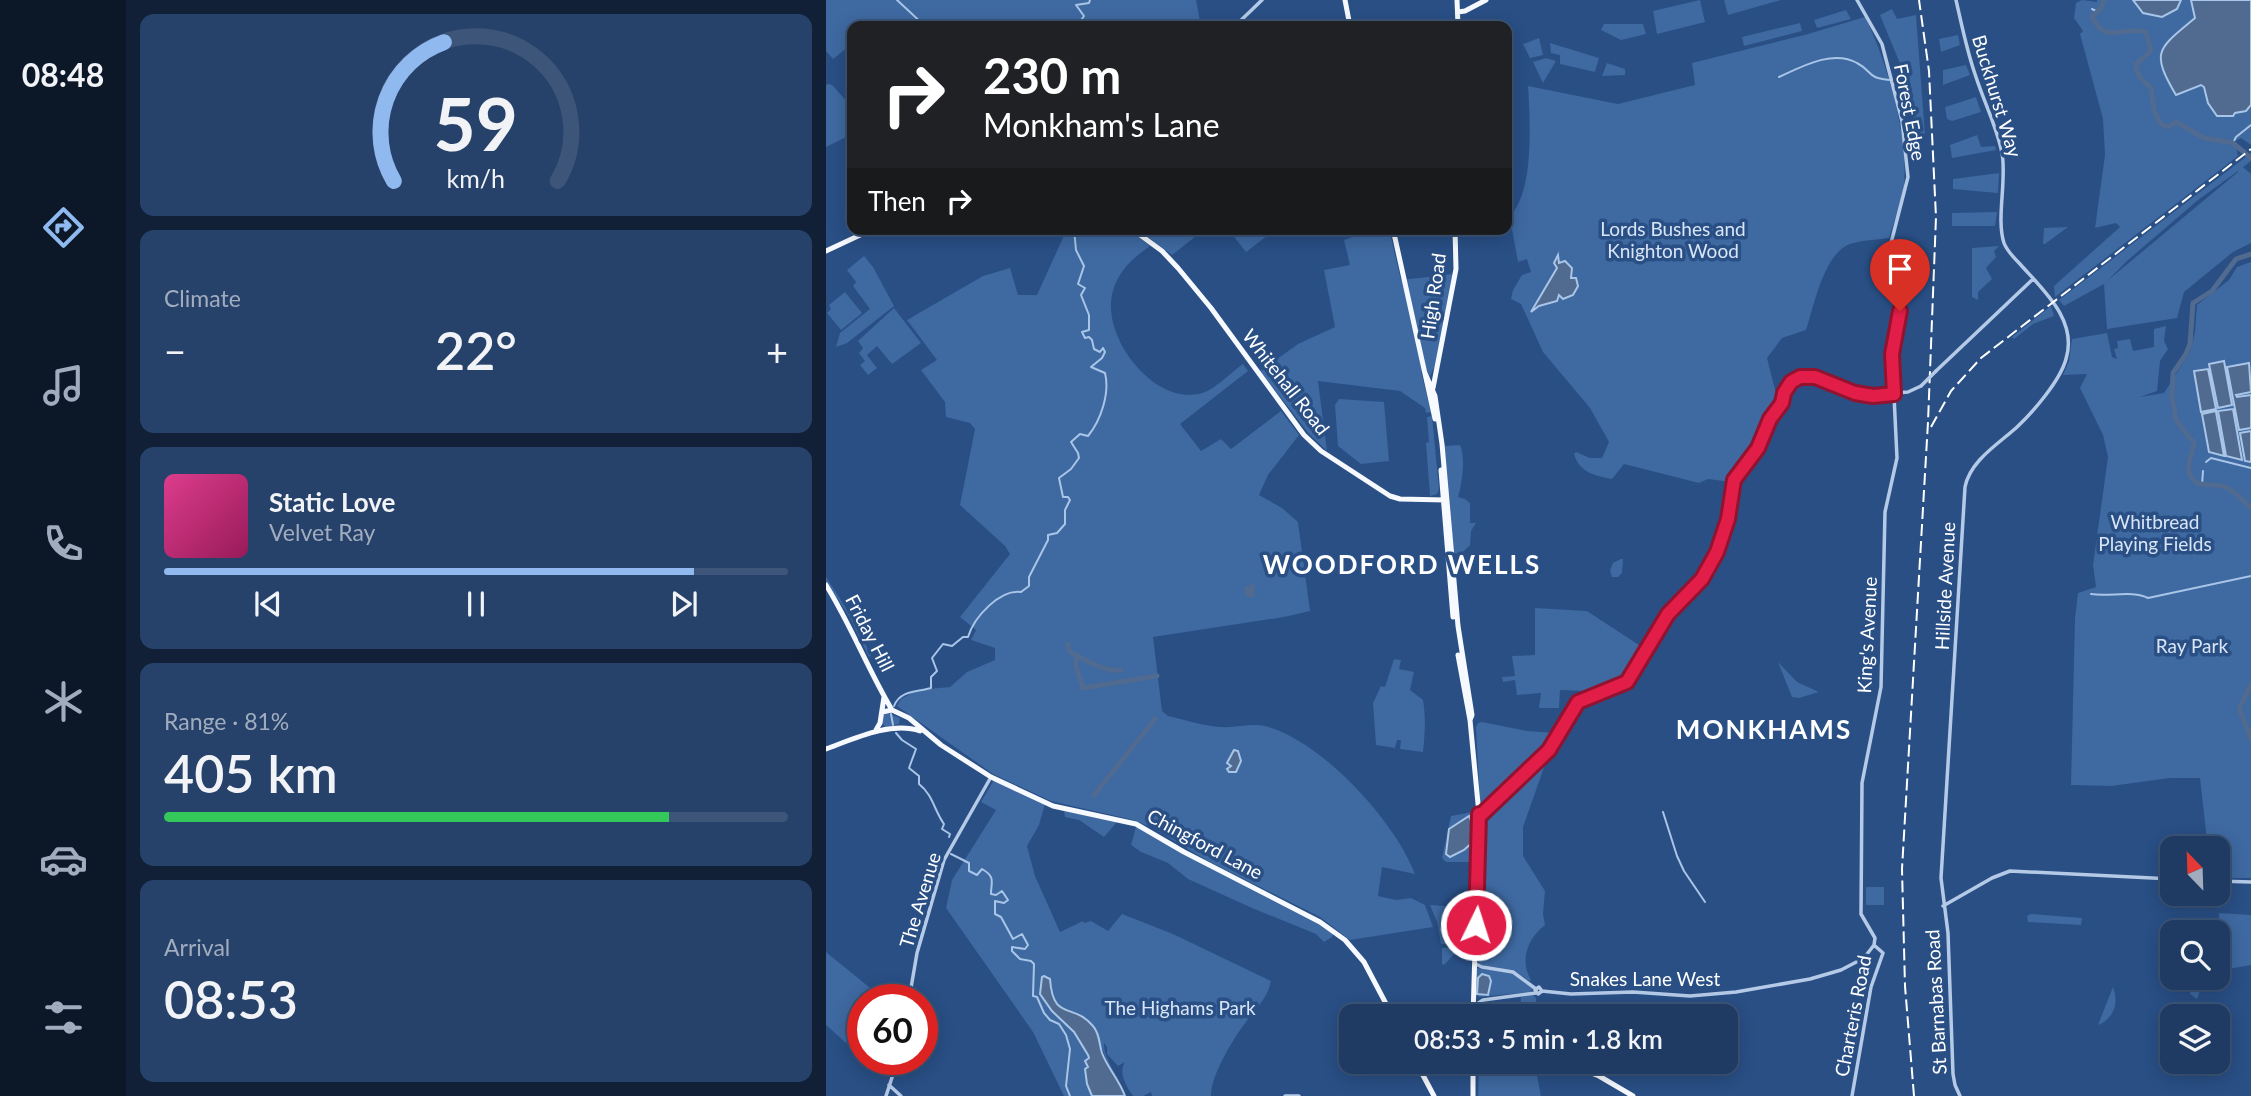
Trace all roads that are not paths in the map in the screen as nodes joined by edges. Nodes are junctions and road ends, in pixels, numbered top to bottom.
1 (1262, 0) edge
2 (1345, 0) edge
3 (1457, 0) edge
4 (1486, 0) edge
5 (1857, 0) edge
6 (1956, 0) edge
7 (1458, 12) junction
8 (1240, 21) edge
9 (1349, 21) edge
10 (1458, 21) edge
11 (860, 235) edge
12 (1140, 235) edge
13 (1394, 235) edge
14 (1455, 235) edge
15 (826, 251) edge
16 (2033, 279) junction
17 (2057, 307) joint
18 (1431, 386) junction
19 (1894, 394) junction
20 (1898, 442) joint
21 (1445, 500) junction
22 (826, 585) edge
23 (865, 656) junction
24 (860, 664) dead end
25 (884, 697) junction
26 (896, 711) junction
27 (882, 712) junction
28 (880, 723) junction
29 (876, 730) junction
30 (893, 730) junction
31 (926, 734) junction
32 (826, 750) edge
33 (991, 777) junction
34 (1479, 814) junction
35 (2160, 878) edge
36 (2230, 881) edge
37 (2251, 882) edge
38 (1943, 906) junction
39 (1874, 945) junction
40 (1474, 963) junction
41 (912, 984) edge
42 (1536, 991) junction
43 (1386, 1004) edge
44 (1473, 1004) edge
45 (1478, 1004) edge
46 (1422, 1074) edge
47 (1474, 1074) edge
48 (1592, 1074) edge
49 (892, 1075) edge
50 (889, 1085) junction
51 (886, 1096) edge
52 (901, 1096) edge
53 (1285, 1096) edge
54 (1299, 1096) edge
55 (1434, 1096) edge
56 (1473, 1096) edge
57 (1633, 1096) edge
58 (1852, 1096) edge
59 (1960, 1096) edge

1 - 8 street
2 - 9 main road
3 - 7 main road
4 - 7 main road
5 - 19 street, Forest Edge
6 - 16 street, Buckhurst Way
7 - 10 main road
11 - 15 main road
12 - 21 main road, Whitehall Road
13 - 18 main road
14 - 18 main road, High Road
16 - 17 street, Buckhurst Way
16 - 19 street, bridge
17 - 38 street, Hillside Avenue
18 - 21 main road
19 - 20 street, Forest Edge
19 - 34 street
20 - 39 street, King's Avenue
21 - 34 main road
22 - 23 main road, Friday Hill
23 - 24 main road
23 - 25 main road, Friday Hill
25 - 26 main road, Friday Hill
25 - 27 main road, Friday Hill
26 - 27 main road
26 - 30 main road
26 - 31 main road, Chingford Lane
27 - 28 main road
28 - 29 main road
28 - 30 main road
29 - 30 main road, Chingford Lane
29 - 32 main road
30 - 31 main road, Chingford Lane
31 - 33 main road, Chingford Lane
33 - 41 street, The Avenue
33 - 43 main road, Chingford Lane
34 - 40 main road
35 - 38 street
36 - 37 street
38 - 59 street, St Barnabas Road
39 - 42 street, Snakes Lane West
39 - 58 street, Charteris Road
40 - 42 street
40 - 44 main road
42 - 45 street
46 - 55 main road
47 - 56 main road
48 - 57 main road
49 - 50 street
50 - 51 street
50 - 52 street
53 - 54 street

